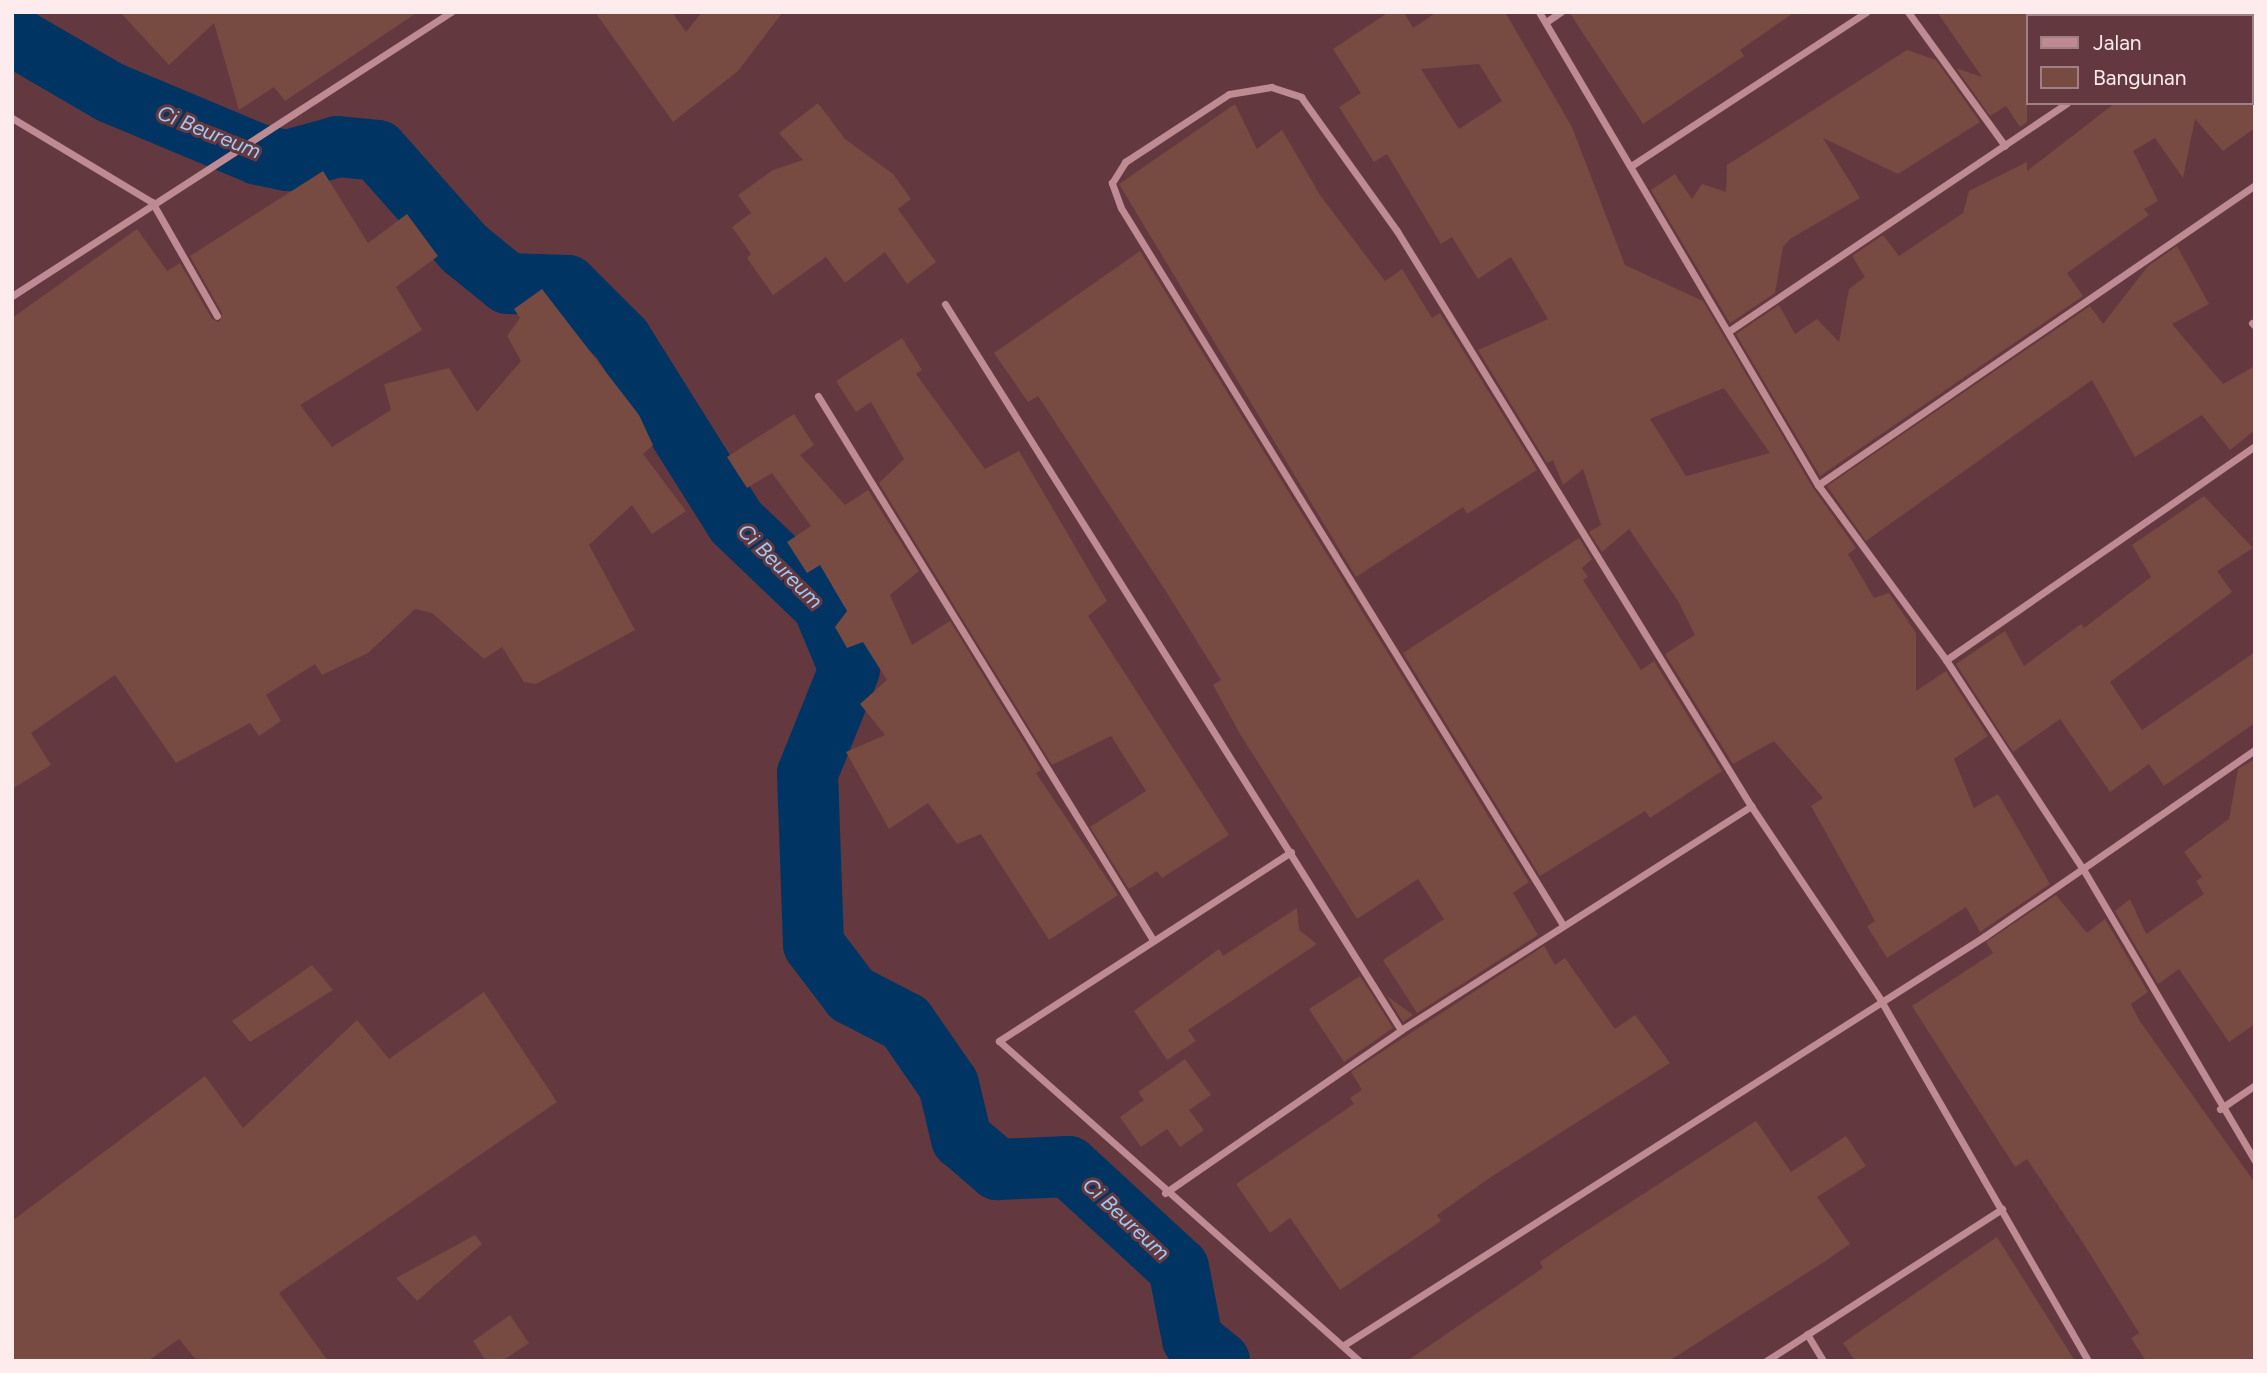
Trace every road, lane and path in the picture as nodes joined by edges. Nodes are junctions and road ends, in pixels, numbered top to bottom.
1 (435, 12) edge
2 (451, 12) edge
3 (1539, 12) edge
4 (1561, 12) edge
5 (1866, 12) edge
6 (1908, 12) edge
7 (441, 20) junction
8 (1546, 22) junction
9 (2064, 105) edge
10 (12, 118) edge
11 (2005, 146) junction
12 (1631, 166) junction
13 (2255, 185) edge
14 (152, 202) junction
15 (12, 296) edge
16 (945, 304) dead end
17 (217, 316) dead end
18 (1729, 331) junction
19 (818, 396) dead end
20 (2255, 446) edge
21 (1818, 485) junction
22 (1946, 660) junction
23 (2255, 750) edge
24 (1751, 806) junction
25 (1291, 852) junction
26 (2083, 869) junction
27 (1563, 925) junction
28 (1153, 940) junction
29 (1880, 999) junction
30 (1401, 1030) junction
31 (2255, 1085) edge
32 (2220, 1109) junction
33 (2255, 1161) edge
34 (1165, 1193) junction
35 (2002, 1209) junction
36 (1807, 1334) junction
37 (1345, 1345) junction
38 (1359, 1361) edge
39 (1766, 1361) edge
40 (1823, 1361) edge
41 (2088, 1361) edge

1 - 7 street
2 - 7 street
3 - 8 street
4 - 8 street
5 - 12 street
6 - 11 street
7 - 14 street
8 - 12 street
9 - 11 street
10 - 14 street
11 - 18 street
12 - 18 street
13 - 21 street
14 - 15 street
14 - 17 street
16 - 25 street
18 - 21 street
19 - 28 street
20 - 22 street
21 - 22 street
22 - 26 street
23 - 26 street
24 - 27 street
24 - 27 street
24 - 29 street
25 - 28 street
25 - 30 street
26 - 29 street
26 - 32 street
27 - 30 street
28 - 34 street
29 - 35 street
29 - 37 street
30 - 34 street
31 - 32 street
32 - 33 street
34 - 37 street
35 - 36 street
35 - 41 street
36 - 39 street
36 - 40 street
37 - 38 street

